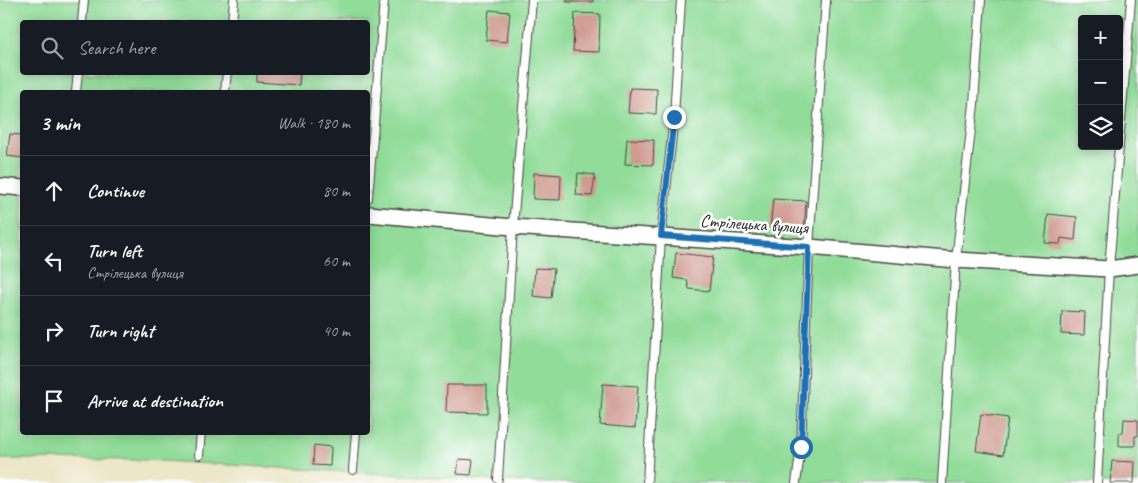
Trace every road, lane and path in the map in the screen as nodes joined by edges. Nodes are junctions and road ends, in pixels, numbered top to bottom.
1 (84, 0) edge
2 (234, 0) edge
3 (384, 0) edge
4 (532, 0) edge
5 (681, 0) edge
6 (826, 0) edge
7 (981, 0) edge
8 (1131, 0) edge
9 (82, 20) edge
10 (232, 20) edge
11 (78, 75) edge
12 (227, 75) edge
13 (76, 90) edge
14 (225, 90) edge
15 (1122, 105) edge
16 (1119, 150) edge
17 (370, 173) edge
18 (0, 186) edge
19 (20, 188) edge
20 (370, 214) edge
21 (513, 226) junction
22 (661, 236) junction
23 (809, 247) junction
24 (956, 260) junction
25 (1138, 265) edge
26 (1109, 269) junction
27 (201, 435) edge
28 (356, 435) edge
29 (199, 455) dead end
30 (353, 470) dead end
31 (498, 479) dead end
32 (647, 483) edge
33 (796, 483) edge
34 (942, 483) edge
35 (1097, 483) edge

1 - 9 lane
2 - 10 lane
3 - 17 lane
4 - 21 lane
5 - 22 lane
6 - 23 lane
7 - 24 lane
8 - 15 lane
11 - 13 lane
12 - 14 lane
16 - 26 lane
18 - 19 street
20 - 21 street, Стрілецька вулиця
21 - 22 street, Стрілецька вулиця
21 - 31 lane
22 - 23 street, Стрілецька вулиця
22 - 32 lane
23 - 24 street, Стрілецька вулиця
23 - 33 lane
24 - 26 street, Стрілецька вулиця
24 - 34 lane
25 - 26 street, Стрілецька вулиця
26 - 35 lane
27 - 29 lane
28 - 30 lane

